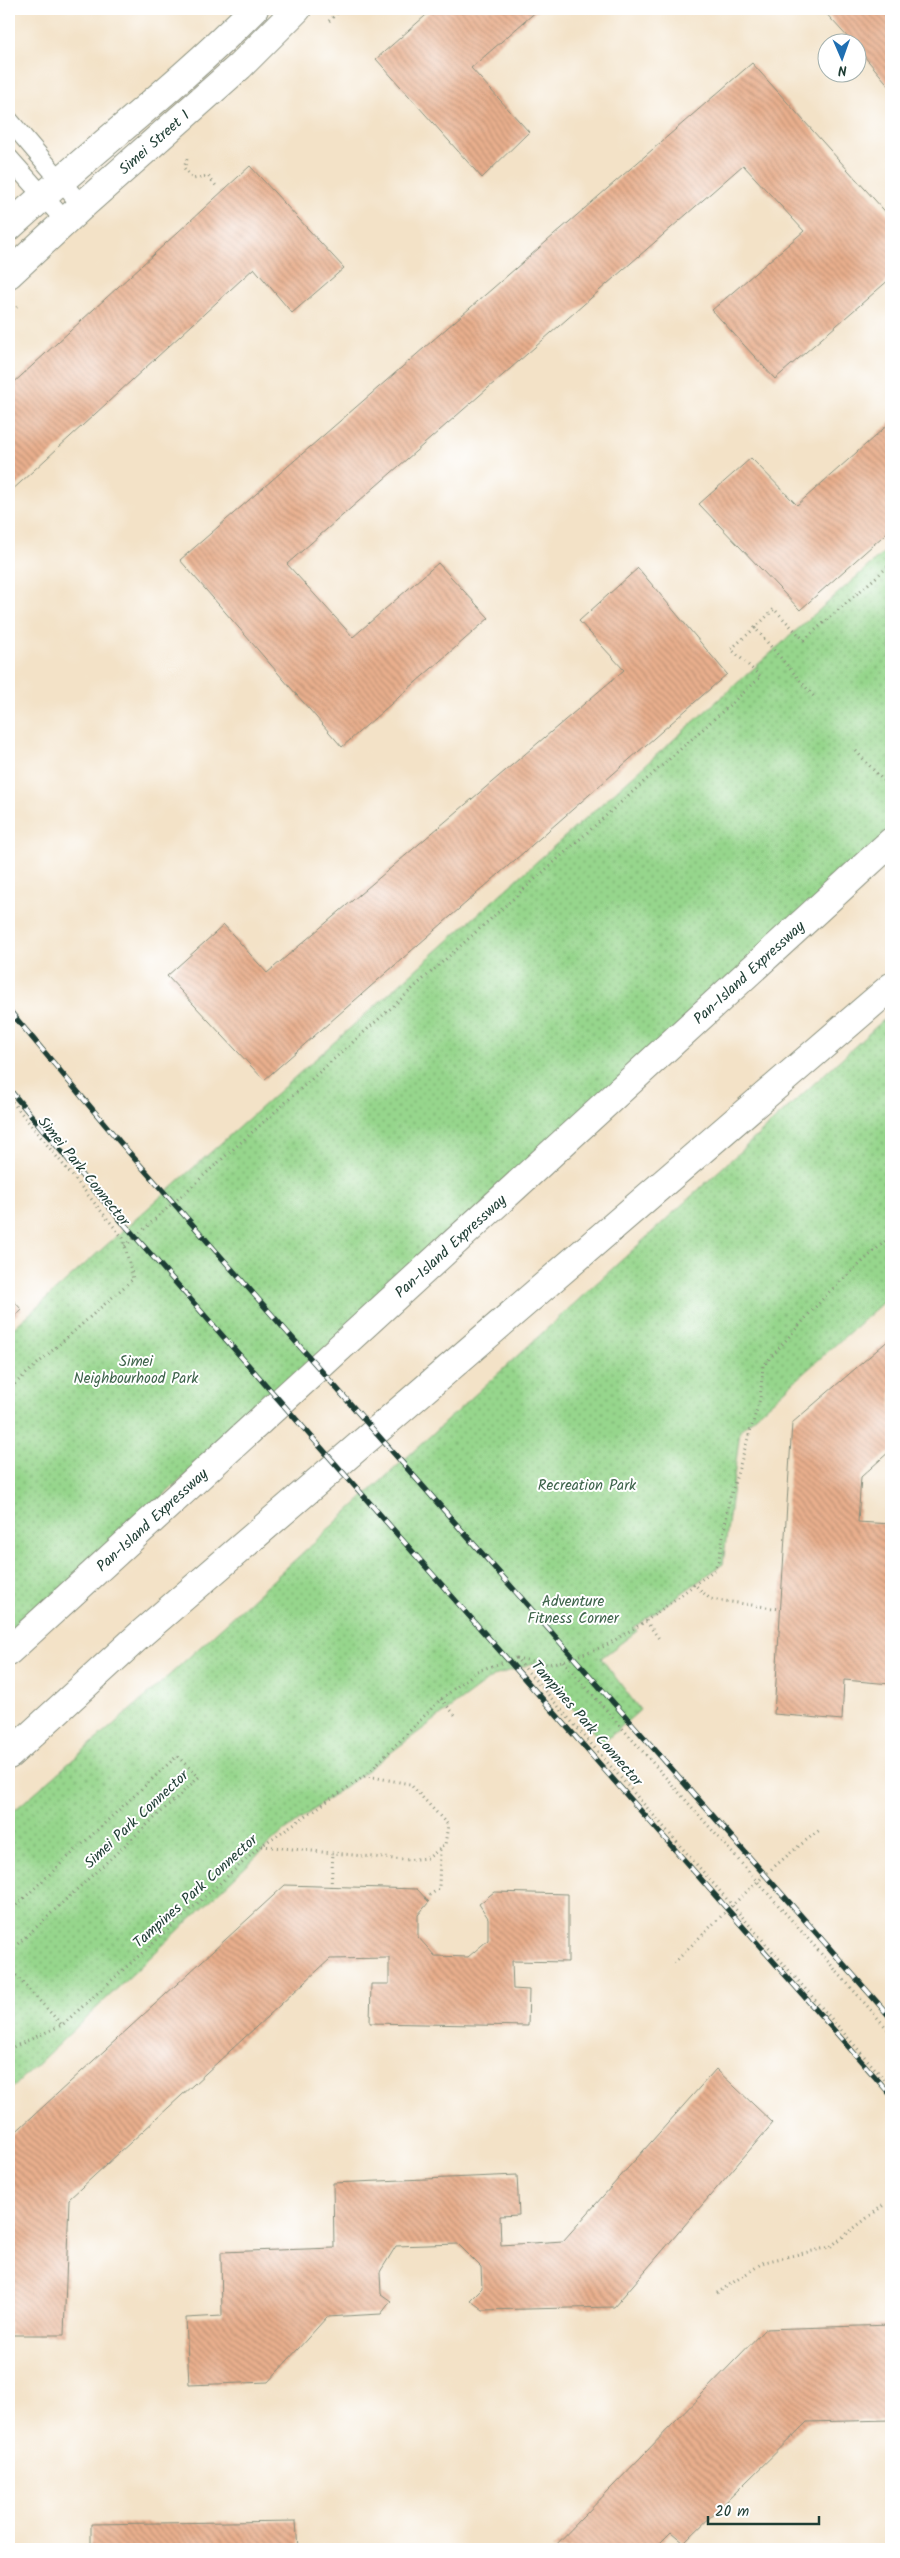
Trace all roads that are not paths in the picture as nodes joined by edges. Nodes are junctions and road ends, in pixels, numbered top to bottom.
1 (254, 9) edge
2 (297, 9) edge
3 (9, 120) edge
4 (9, 158) edge
5 (51, 188) junction
6 (74, 214) junction
7 (9, 227) edge
8 (9, 274) edge
9 (891, 842) edge
10 (891, 987) edge
11 (9, 1651) edge
12 (9, 1755) edge

1 - 5 main road
2 - 6 main road, Simei Street 1
3 - 5 lane
4 - 5 lane
5 - 6 lane
5 - 7 main road
6 - 8 main road, Simei Street 1
9 - 11 main road, Pan-Island Expressway
10 - 12 main road

